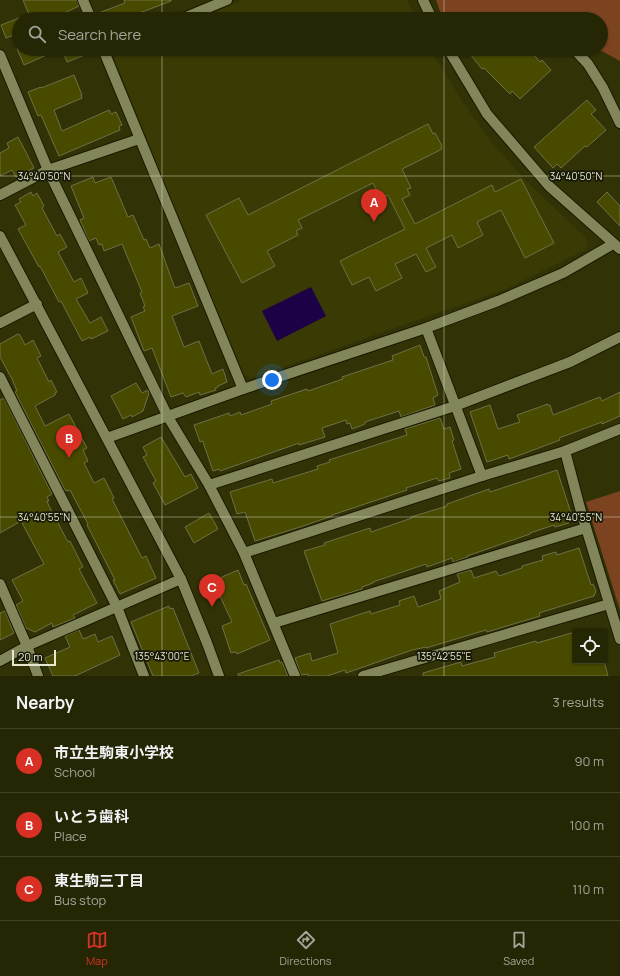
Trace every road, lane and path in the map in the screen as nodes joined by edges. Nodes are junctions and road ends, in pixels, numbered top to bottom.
1 (83, 0) edge
2 (227, 0) edge
3 (424, 0) edge
4 (88, 12) edge
5 (198, 12) edge
6 (429, 12) edge
7 (0, 55) edge
8 (107, 56) edge
9 (452, 56) edge
10 (581, 56) edge
11 (620, 123) edge
12 (139, 139) junction
13 (48, 170) junction
14 (0, 195) edge
15 (0, 236) edge
16 (616, 247) edge
17 (37, 304) junction
18 (0, 323) edge
19 (426, 328) junction
20 (620, 337) edge
21 (0, 377) edge
22 (243, 389) junction
23 (456, 406) junction
24 (168, 416) junction
25 (620, 429) edge
26 (107, 438) junction
27 (565, 451) junction
28 (482, 476) junction
29 (208, 485) junction
30 (586, 528) junction
31 (244, 554) junction
32 (181, 579) junction
33 (0, 584) edge
34 (609, 604) junction
35 (117, 607) junction
36 (616, 615) edge
37 (274, 623) junction
38 (620, 639) edge
39 (27, 646) junction
40 (0, 661) edge
41 (38, 676) edge
42 (144, 676) edge
43 (219, 676) edge
44 (295, 676) edge
45 (363, 676) edge

1 - 4 street
2 - 5 street
3 - 6 street
7 - 13 street
8 - 12 street
9 - 16 street
10 - 11 street
12 - 13 street
12 - 22 street
13 - 14 street
13 - 24 street
15 - 17 street
16 - 19 street
17 - 18 street
17 - 26 street
19 - 22 street
19 - 23 street
20 - 23 street
21 - 35 street
22 - 24 street
23 - 28 street
23 - 29 street
24 - 26 street
24 - 29 street
25 - 27 street
26 - 32 street
27 - 28 street
27 - 30 street
28 - 31 street
29 - 31 street
30 - 34 street
30 - 37 street
31 - 37 street
32 - 35 street
32 - 43 street
33 - 39 street
34 - 36 street
34 - 45 street
35 - 39 street
35 - 42 street
36 - 38 street
37 - 44 street
39 - 40 street
39 - 41 street

